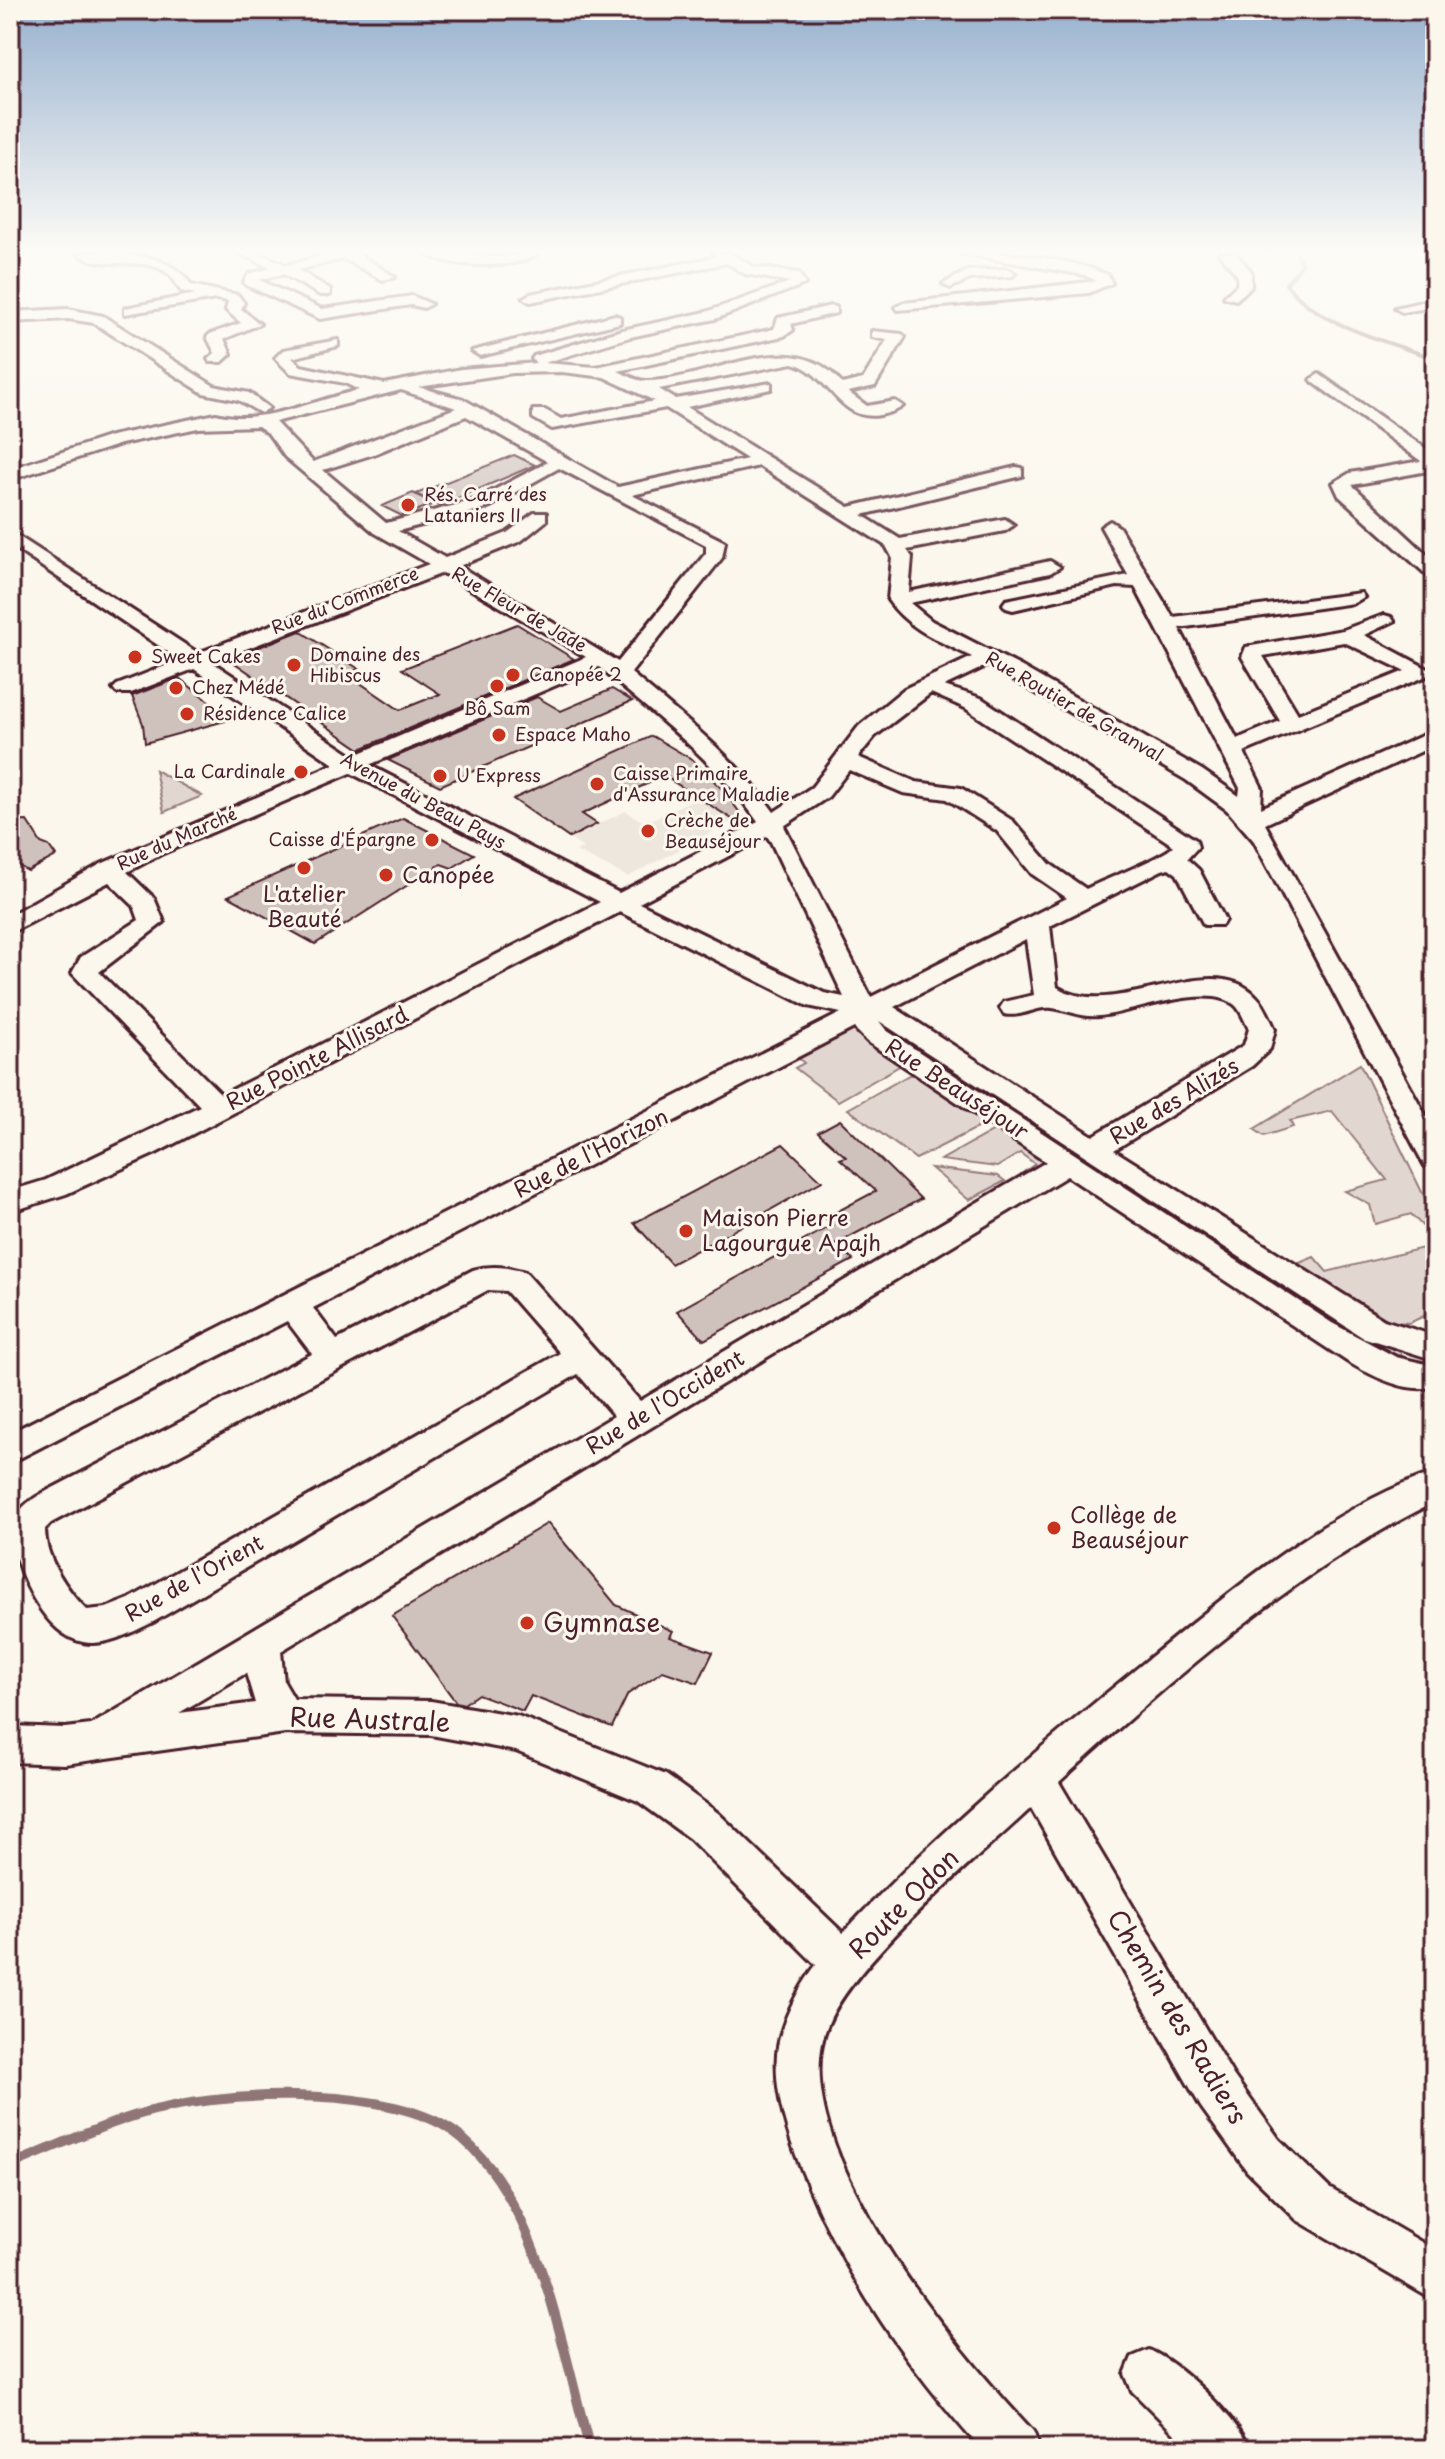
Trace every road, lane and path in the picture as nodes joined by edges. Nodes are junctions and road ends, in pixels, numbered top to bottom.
1 (174, 368) edge
2 (294, 368) edge
3 (521, 368) edge
4 (562, 368) edge
5 (613, 368) edge
6 (743, 368) edge
7 (821, 368) edge
8 (878, 368) edge
9 (602, 370) junction
10 (1319, 379) dead end
11 (765, 386) dead end
12 (644, 387) junction
13 (395, 389) junction
14 (839, 389) junction
15 (570, 404) dead end
16 (670, 404) junction
17 (895, 406) dead end
18 (460, 412) dead end
19 (539, 414) dead end
20 (267, 416) junction
21 (596, 418) junction
22 (764, 463) junction
23 (552, 466) dead end
24 (309, 469) junction
25 (1016, 472) dead end
26 (10, 475) edge
27 (615, 493) junction
28 (847, 513) junction
29 (540, 517) dead end
30 (1005, 525) dead end
31 (1110, 527) dead end
32 (382, 529) junction
33 (10, 537) edge
34 (896, 545) junction
35 (441, 564) junction
36 (1050, 567) dead end
37 (1435, 572) edge
38 (1141, 581) junction
39 (1354, 597) dead end
40 (898, 600) junction
41 (1013, 604) dead end
42 (1384, 621) dead end
43 (1167, 624) junction
44 (1347, 635) junction
45 (989, 657) junction
46 (602, 658) junction
47 (191, 660) junction
48 (620, 673) junction
49 (124, 689) dead end
50 (941, 692) dead end
51 (1292, 723) junction
52 (1435, 737) edge
53 (1232, 749) junction
54 (845, 760) junction
55 (350, 764) junction
56 (1251, 819) junction
57 (772, 824) junction
58 (1173, 860) junction
59 (110, 869) junction
60 (1085, 899) junction
61 (620, 903) junction
62 (1213, 920) dead end
63 (1037, 923) junction
64 (10, 925) edge
65 (1060, 1004) junction
66 (1013, 1008) dead end
67 (865, 1011) junction
68 (1059, 1035) dead end
69 (219, 1109) junction
70 (1080, 1156) junction
71 (1435, 1159) edge
72 (10, 1202) edge
73 (292, 1304) junction
74 (582, 1356) junction
75 (333, 1358) junction
76 (1433, 1369) edge
77 (636, 1419) junction
78 (10, 1449) edge
79 (1435, 1468) edge
80 (1421, 1492) edge
81 (263, 1642) junction
82 (285, 1716) junction
83 (100, 1740) junction
84 (10, 1744) edge
85 (1035, 1777) junction
86 (844, 1963) junction
87 (1435, 2277) edge
88 (1149, 2374) dead end
89 (1015, 2449) edge
90 (1225, 2449) edge

1 - 20 street
2 - 13 street
3 - 13 street
4 - 9 street
5 - 9 street
6 - 12 street
7 - 14 street
8 - 14 street
9 - 12 street
10 - 37 street
11 - 16 street
12 - 16 street
13 - 20 street
13 - 27 street
14 - 17 street
15 - 21 street
16 - 21 street
16 - 22 street
18 - 24 street
19 - 21 street
20 - 24 street, Rue Fleur de Jade
20 - 26 street
22 - 27 street
22 - 28 street
23 - 32 street
24 - 32 street, Rue Fleur de Jade
25 - 28 street
27 - 48 street
28 - 34 street
29 - 35 street, Rue du Commerce
30 - 34 street
31 - 38 street, Rue Routier de Granval
32 - 35 street, Rue Fleur de Jade
33 - 47 street, Avenue du Beau Pays
34 - 40 street
35 - 46 street, Rue Fleur de Jade
35 - 47 street, Rue du Commerce
36 - 40 street
38 - 41 street
38 - 43 street, Rue Routier de Granval
39 - 43 street
40 - 45 street, Rue Routier de Granval
42 - 44 street
43 - 53 street, Rue Routier de Granval
44 - 51 street
44 - 51 street
45 - 54 street, Rue Pointe Allisard
45 - 56 street, Rue Routier de Granval
46 - 48 street, Rue Fleur de Jade
46 - 55 street, Rue du Marché
47 - 49 street, Rue du Commerce
47 - 55 street, Avenue du Beau Pays
48 - 57 street, Rue Fleur de Jade
50 - 58 street
51 - 53 street
52 - 56 street
53 - 56 street, Rue Routier de Granval
54 - 57 street, Rue Pointe Allisard
54 - 60 street
55 - 59 street, Rue du Marché
55 - 61 street, Avenue du Beau Pays
56 - 71 street, Rue Routier de Granval
57 - 61 street, Rue Pointe Allisard
57 - 67 street, Rue Fleur de Jade
58 - 60 street, Rue de l'Horizon
58 - 62 street
59 - 64 street, Rue du Marché
59 - 69 street
60 - 63 street, Rue de l'Horizon
61 - 67 street, Avenue du Beau Pays
61 - 69 street, Rue Pointe Allisard
63 - 65 street
63 - 67 street, Rue de l'Horizon
65 - 66 street, Rue des Alizés
65 - 68 street
65 - 70 street, Rue des Alizés
67 - 70 street, Rue Beauséjour
67 - 73 street, Rue de l'Horizon
69 - 72 street, Rue Pointe Allisard
70 - 76 street, Rue Beauséjour
70 - 77 street, Rue de l'Occident
73 - 75 street
73 - 78 street, Rue de l'Horizon
74 - 75 street, Rue de l'Orient
74 - 75 street, Rue de l'Orient
74 - 77 street, Rue de l'Orient
77 - 81 street, Rue de l'Occident
79 - 80 street, Route Odon
80 - 85 street, Route Odon
81 - 82 street
81 - 83 street, Rue de l'Occident
82 - 83 street, Rue Australe
82 - 86 street, Rue Australe
83 - 84 street, Rue Australe
85 - 86 street, Route Odon
85 - 87 street, Chemin des Radiers
86 - 89 street, Route Odon
88 - 90 street

